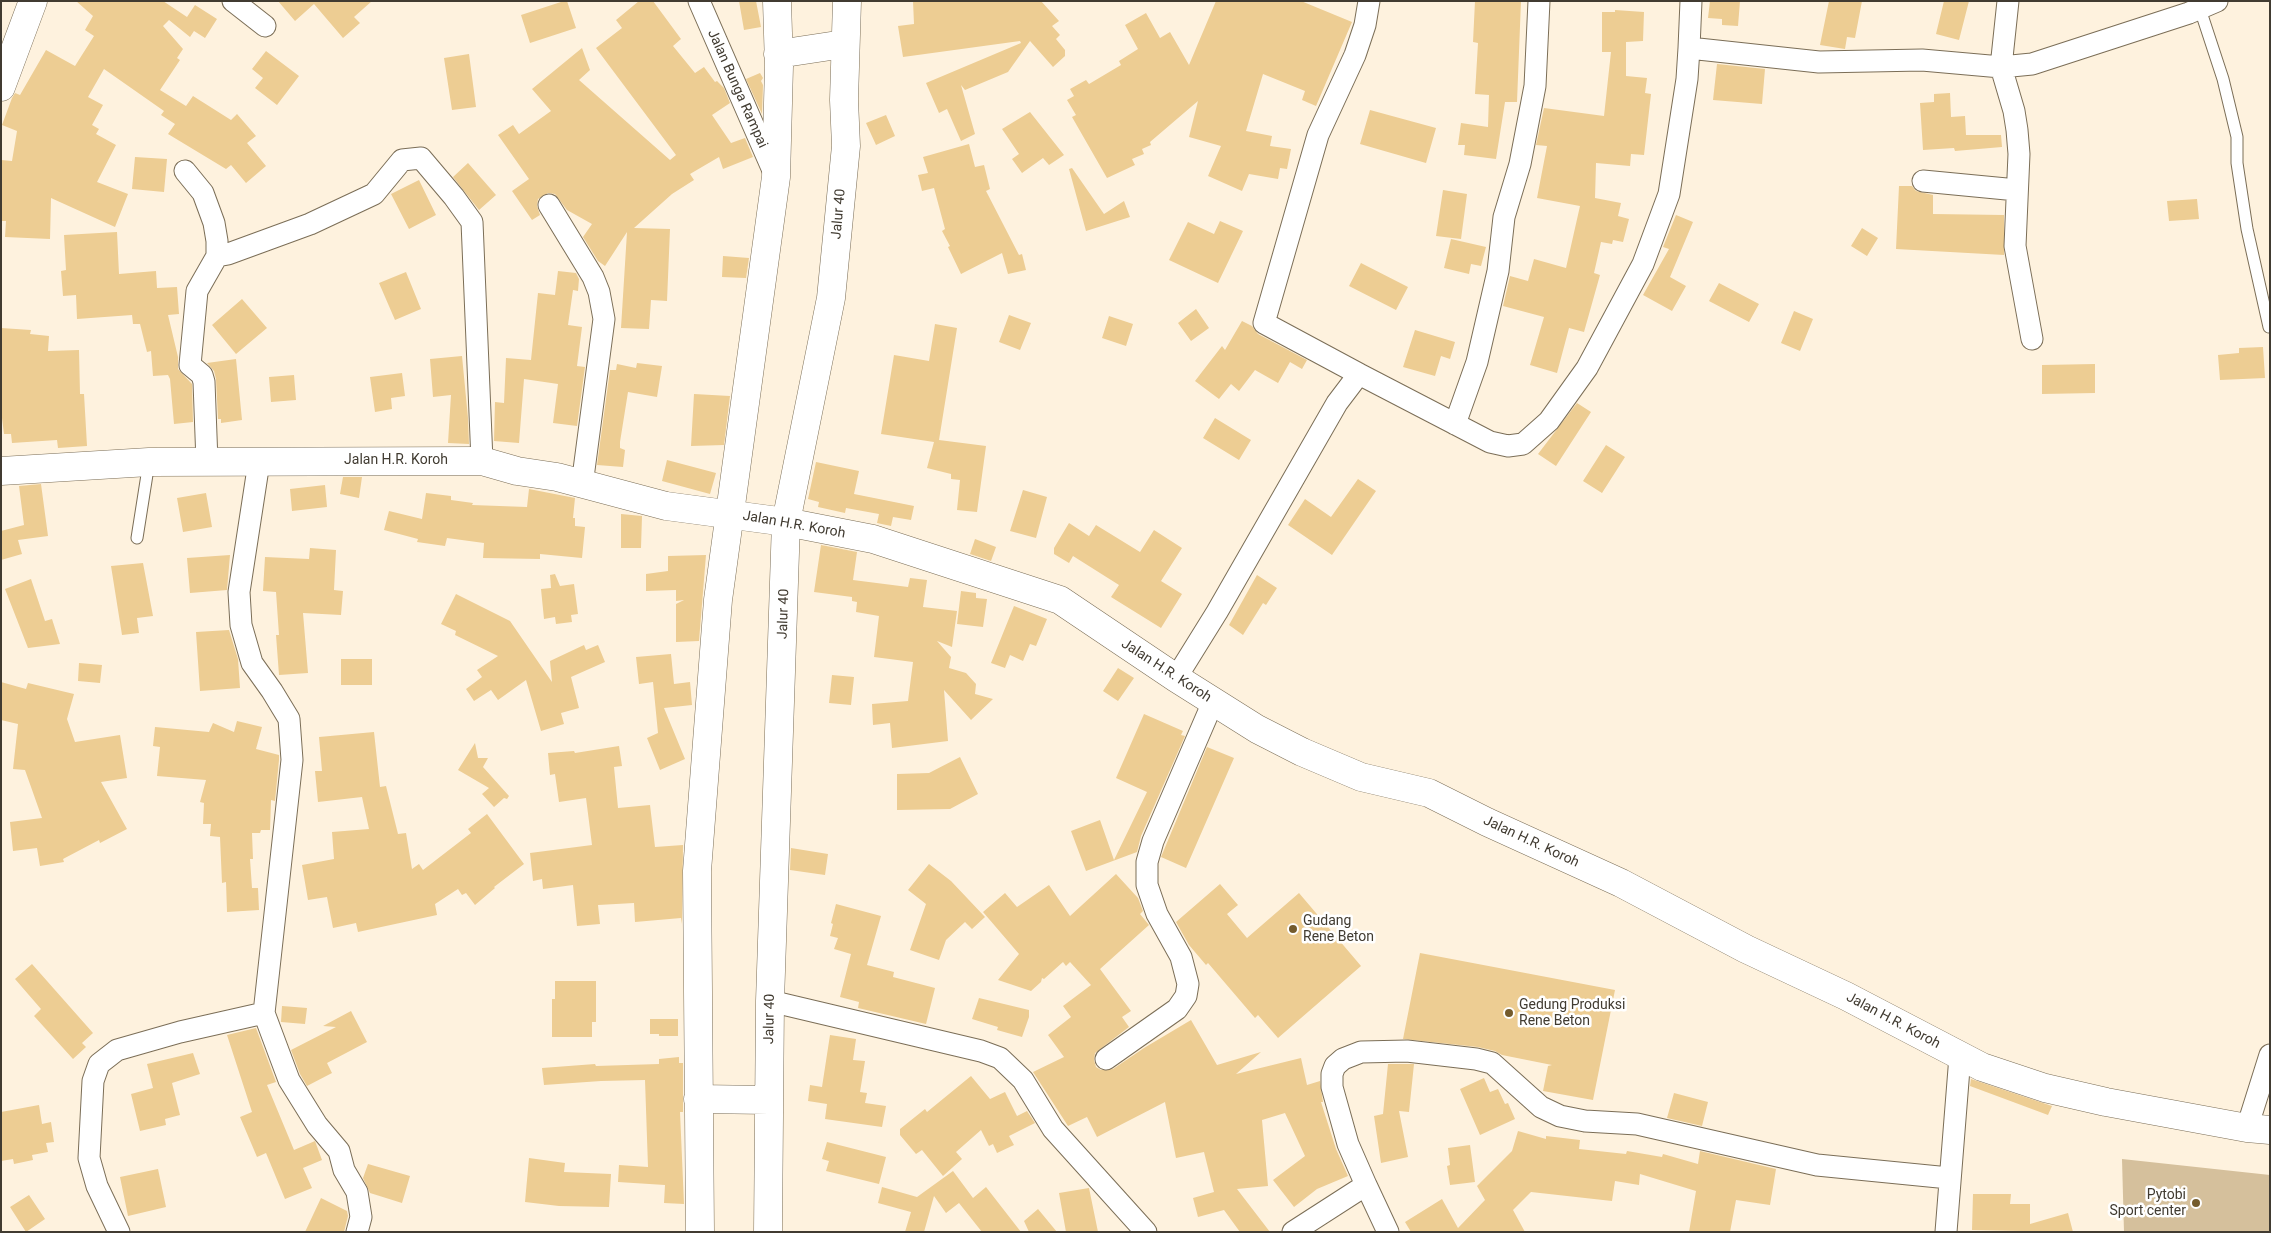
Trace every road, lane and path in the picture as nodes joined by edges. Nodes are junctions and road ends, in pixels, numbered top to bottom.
1 (33, 1) edge
2 (233, 1) edge
3 (699, 1) edge
4 (777, 1) edge
5 (848, 1) edge
6 (1369, 1) edge
7 (1539, 1) edge
8 (1691, 1) edge
9 (2008, 1) edge
10 (2197, 6) edge
11 (266, 26) dead end
12 (844, 44) junction
13 (1689, 48) junction
14 (778, 54) junction
15 (2001, 67) junction
16 (1, 87) edge
17 (185, 171) dead end
18 (776, 177) junction
19 (1923, 181) dead end
20 (2017, 190) junction
21 (549, 205) dead end
22 (217, 256) junction
23 (2269, 327) edge
24 (2032, 340) dead end
25 (1360, 374) junction
26 (1455, 424) junction
27 (482, 461) junction
28 (149, 462) junction
29 (207, 462) junction
30 (259, 462) junction
31 (1, 471) edge
32 (582, 485) junction
33 (731, 514) junction
34 (786, 522) junction
35 (137, 538) dead end
36 (1176, 678) junction
37 (1213, 702) junction
38 (770, 1001) junction
39 (264, 1012) junction
40 (2270, 1054) edge
41 (1960, 1056) junction
42 (1106, 1058) dead end
43 (698, 1099) junction
44 (769, 1100) junction
45 (2258, 1129) edge
46 (1949, 1178) junction
47 (1366, 1185) junction
48 (119, 1232) edge
49 (357, 1232) edge
50 (700, 1232) edge
51 (768, 1232) edge
52 (1146, 1232) edge
53 (1293, 1232) edge
54 (1388, 1232) edge
55 (1946, 1232) edge

1 - 16 main road
2 - 11 street
3 - 18 street, Jalan Bunga Rampai
4 - 14 main road
5 - 12 main road, Jalur 40
6 - 25 street
7 - 26 street
8 - 13 street
9 - 15 street
10 - 15 street
10 - 23 lane
12 - 14 main road
12 - 34 main road, Jalur 40
13 - 15 street
13 - 26 street
14 - 18 main road
15 - 20 street
17 - 22 street
18 - 33 main road
19 - 20 street
20 - 24 street
21 - 32 street
22 - 27 street
22 - 29 street
25 - 26 street
25 - 36 street
27 - 30 main road, Jalan H.R. Koroh
27 - 32 main road, Jalan H.R. Koroh
28 - 29 main road, Jalan H.R. Koroh
28 - 31 main road, Jalan H.R. Koroh
28 - 35 lane
29 - 30 main road, Jalan H.R. Koroh
30 - 39 street
32 - 33 main road, Jalan H.R. Koroh
33 - 34 main road, Jalan H.R. Koroh
33 - 43 main road
34 - 36 main road, Jalan H.R. Koroh
34 - 38 main road, Jalur 40
36 - 37 main road, Jalan H.R. Koroh
37 - 41 main road, Jalan H.R. Koroh
37 - 42 street
38 - 44 main road, Jalur 40
38 - 52 street
39 - 48 street
39 - 49 street
40 - 45 street
41 - 45 main road, Jalan H.R. Koroh
41 - 46 street
43 - 44 main road
43 - 50 main road
44 - 51 main road, Jalur 40
46 - 47 street
46 - 55 street
47 - 53 street
47 - 54 street

